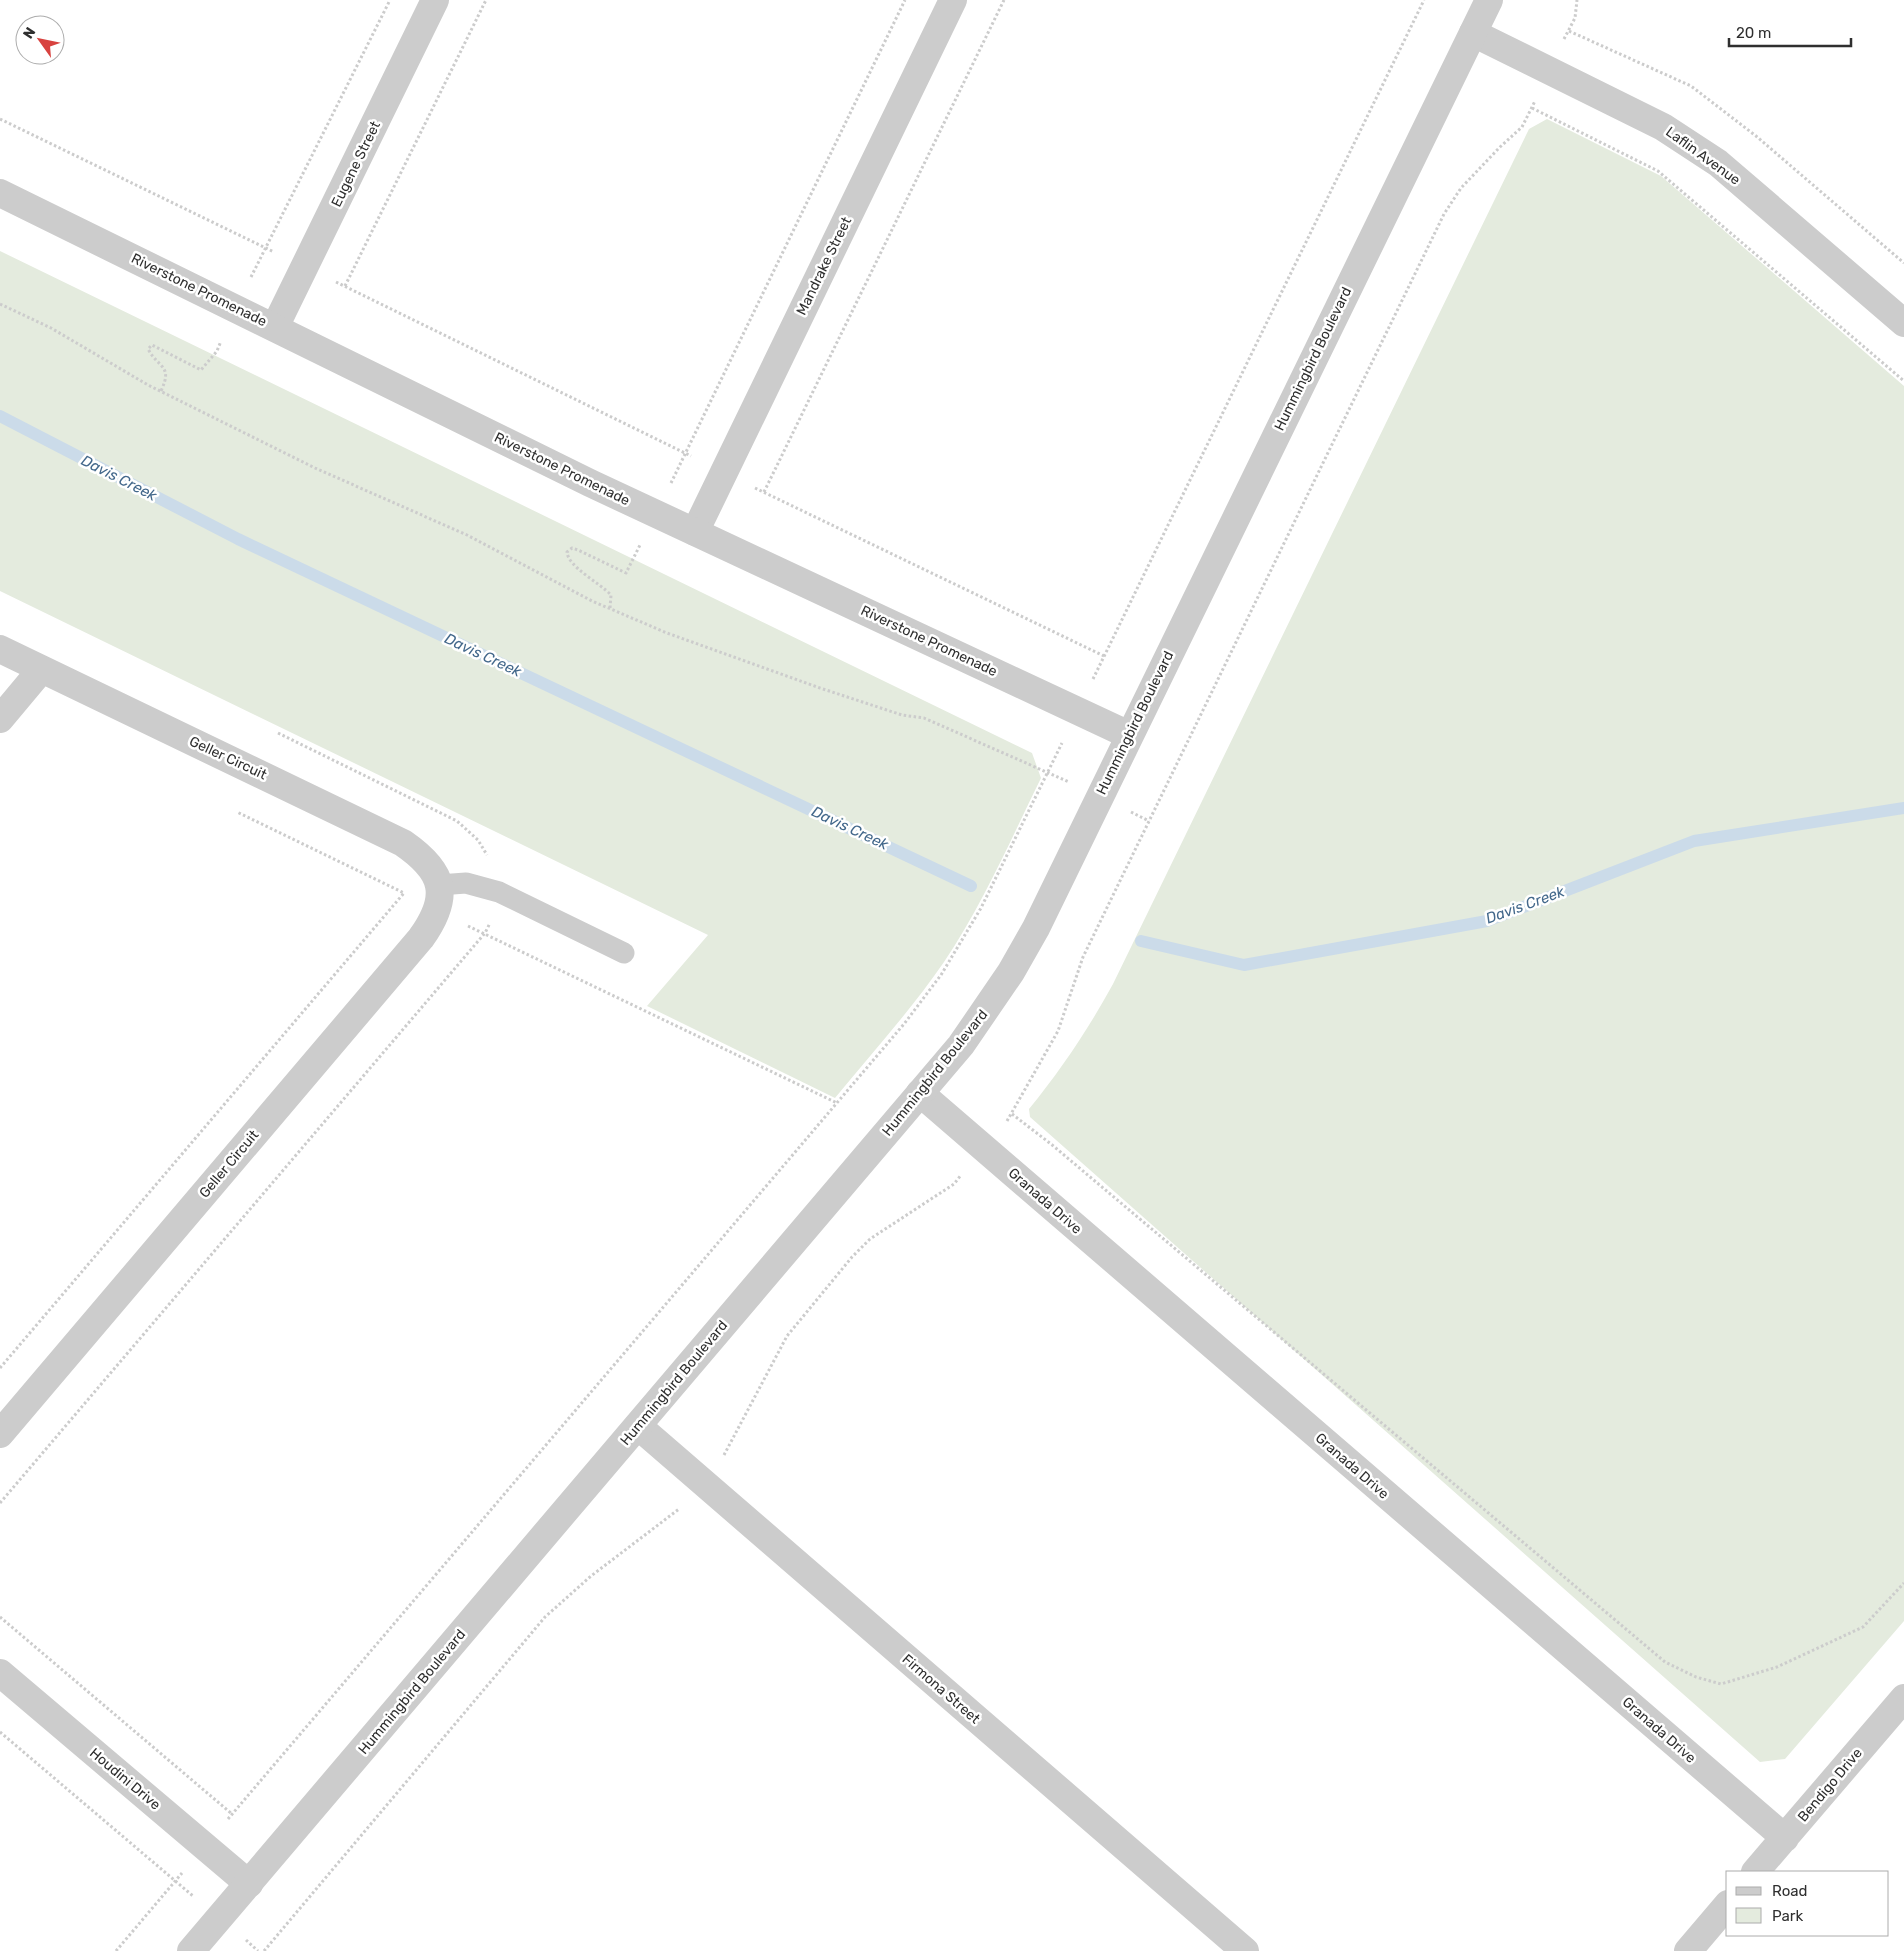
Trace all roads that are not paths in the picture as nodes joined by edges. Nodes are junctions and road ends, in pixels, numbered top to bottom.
1 (435, 0) edge
2 (954, 0) edge
3 (1489, 0) edge
4 (1473, 33) junction
5 (0, 192) edge
6 (1904, 324) edge
7 (275, 327) junction
8 (694, 532) junction
9 (0, 649) edge
10 (41, 670) junction
11 (0, 719) edge
12 (1129, 735) junction
13 (439, 885) junction
14 (624, 953) dead end
15 (920, 1094) junction
16 (638, 1426) junction
17 (0, 1434) edge
18 (0, 1673) edge
19 (1904, 1698) edge
20 (1784, 1838) junction
21 (1756, 1871) edge
22 (249, 1884) junction
23 (1726, 1906) edge
24 (192, 1951) edge
25 (1244, 1951) edge
26 (1688, 1951) edge

1 - 7 street, Eugene Street
2 - 8 street, Mandrake Street
3 - 4 street, Hummingbird Boulevard
4 - 6 street, Laflin Avenue
4 - 12 street, Hummingbird Boulevard
5 - 7 street, Riverstone Promenade
7 - 8 street, Riverstone Promenade
8 - 12 street, Riverstone Promenade
9 - 10 street, Geller Circuit
10 - 11 street
10 - 13 street, Geller Circuit
12 - 15 street, Hummingbird Boulevard
13 - 14 lane
13 - 17 street, Geller Circuit
15 - 16 street, Hummingbird Boulevard
15 - 20 street, Granada Drive
16 - 22 street, Hummingbird Boulevard
16 - 25 street, Firmona Street
18 - 22 street, Houdini Drive
19 - 20 street, Bendigo Drive
20 - 21 street, Bendigo Drive
22 - 24 street, Hummingbird Boulevard
23 - 26 street

